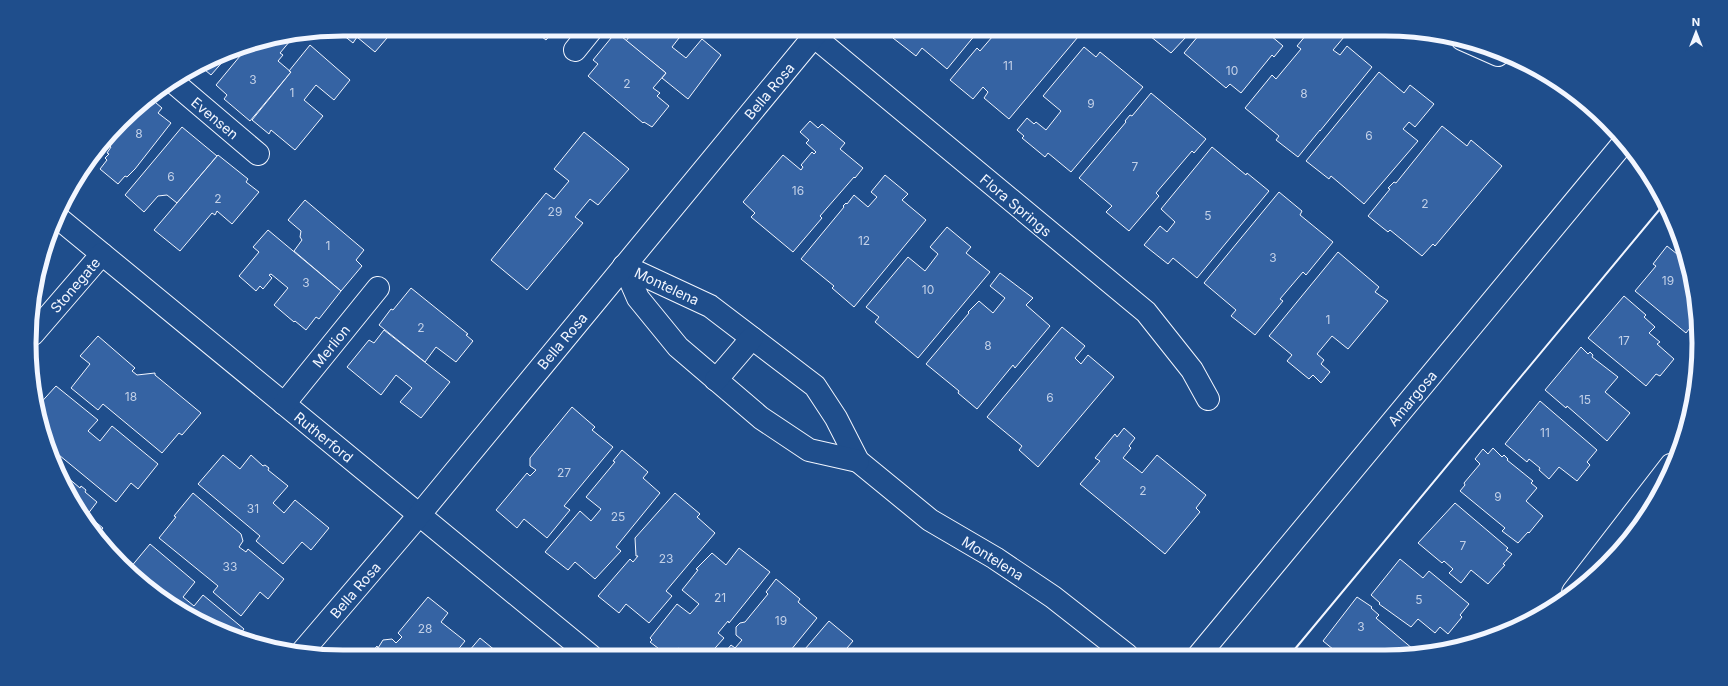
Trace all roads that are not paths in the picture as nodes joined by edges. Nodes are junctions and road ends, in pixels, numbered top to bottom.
1 (586, 36) edge
2 (810, 36) edge
3 (818, 36) edge
4 (575, 50) dead end
5 (177, 85) edge
6 (1621, 146) edge
7 (258, 154) dead end
8 (62, 221) edge
9 (102, 254) junction
10 (624, 266) junction
11 (378, 288) dead end
12 (37, 330) edge
13 (752, 338) junction
14 (716, 380) junction
15 (1208, 399) dead end
16 (284, 404) junction
17 (858, 461) junction
18 (1658, 483) edge
19 (420, 514) junction
20 (1587, 574) edge
21 (306, 647) edge
22 (584, 650) edge
23 (1121, 650) edge
24 (1203, 650) edge

1 - 4 street
2 - 10 street, Bella Rosa
3 - 15 street, Flora Springs
5 - 7 street, Evensen
6 - 24 street, Amargosa
8 - 9 street, Rutherford
9 - 12 street, Stonegate
9 - 16 street, Rutherford
10 - 13 street, Montelena
10 - 14 street, Montelena
10 - 19 street, Bella Rosa
11 - 16 street, Merlion
13 - 14 street
13 - 17 street, Montelena
14 - 17 street, Montelena
16 - 19 street, Rutherford
17 - 23 street, Montelena
18 - 20 street
19 - 21 street, Bella Rosa
19 - 22 street, Rutherford

